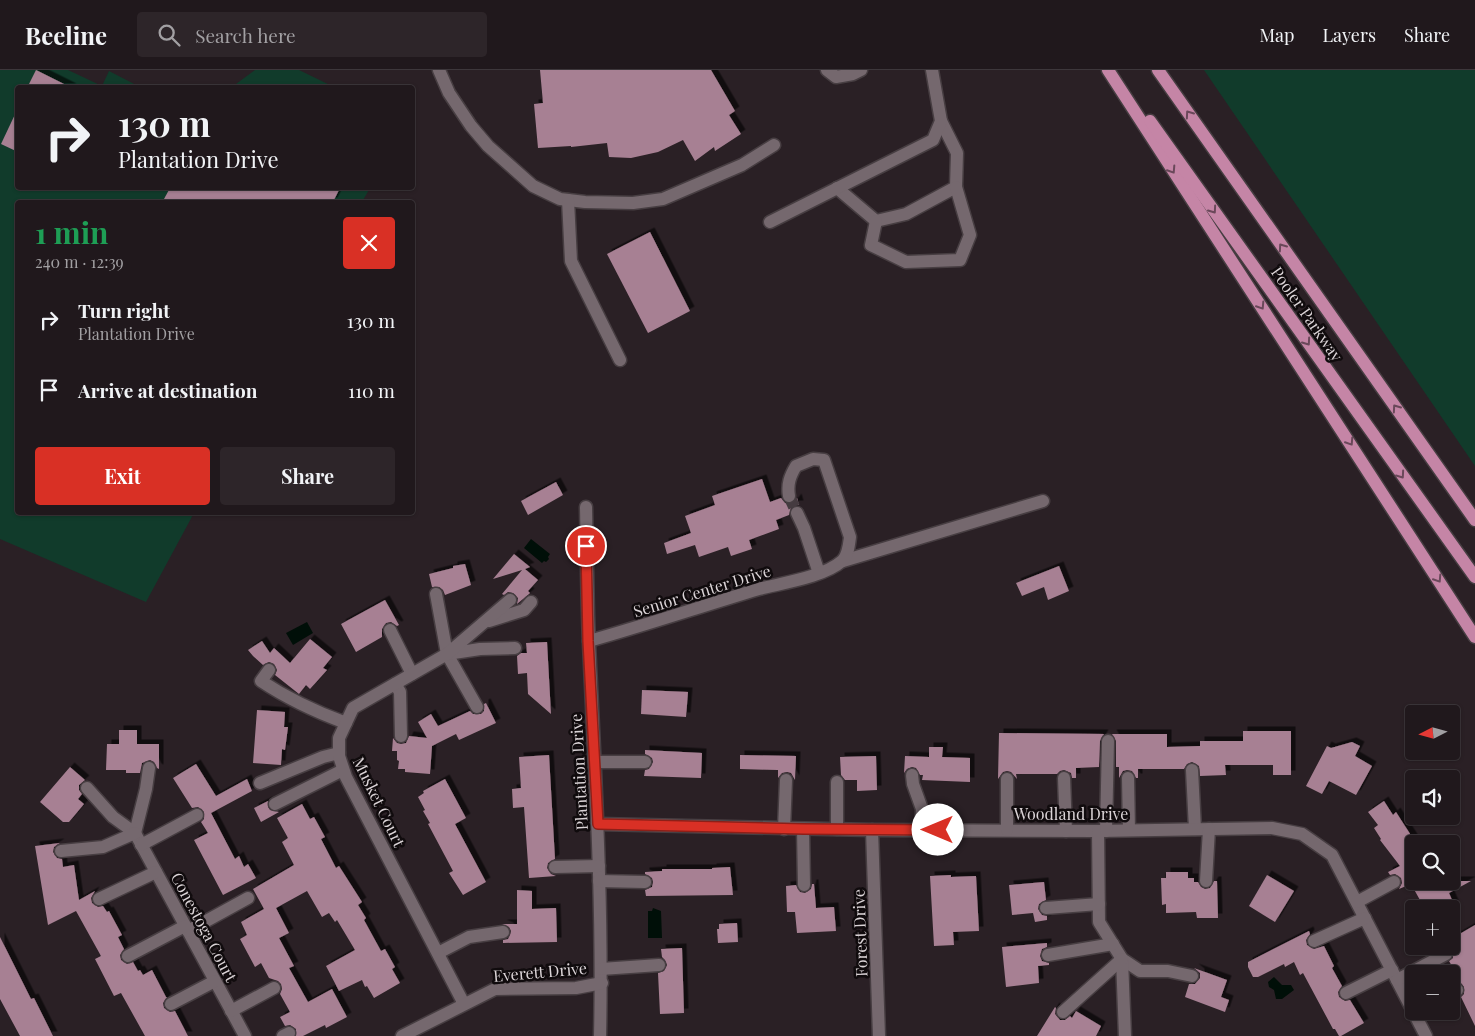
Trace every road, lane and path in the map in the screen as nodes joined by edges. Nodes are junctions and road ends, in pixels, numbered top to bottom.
1 (439, 70) edge
2 (827, 70) edge
3 (861, 70) edge
4 (932, 70) edge
5 (1108, 70) edge
6 (1114, 70) edge
7 (1158, 70) edge
8 (942, 121) junction
9 (774, 145) dead end
10 (956, 187) junction
11 (837, 188) junction
12 (568, 200) junction
13 (876, 221) junction
14 (770, 222) dead end
15 (620, 360) dead end
16 (789, 496) tunnel mouth
17 (1043, 501) dead end
18 (586, 507) dead end
19 (797, 513) tunnel mouth
20 (1475, 520) edge
21 (843, 561) junction
22 (822, 572) junction
23 (1475, 577) edge
24 (436, 594) dead end
25 (510, 600) dead end
26 (531, 602) dead end
27 (484, 622) junction
28 (390, 630) dead end
29 (1475, 637) edge
30 (588, 641) junction
31 (515, 648) dead end
32 (447, 654) junction
33 (269, 670) dead end
34 (412, 674) junction
35 (395, 684) junction
36 (478, 707) dead end
37 (346, 723) junction
38 (401, 736) dead end
39 (1108, 741) dead end
40 (339, 753) junction
41 (595, 762) junction
42 (645, 762) dead end
43 (149, 768) dead end
44 (344, 770) junction
45 (1192, 770) dead end
46 (912, 775) dead end
47 (1064, 778) dead end
48 (1128, 778) dead end
49 (1007, 779) dead end
50 (786, 780) dead end
51 (260, 782) dead end
52 (837, 782) dead end
53 (87, 788) dead end
54 (275, 804) dead end
55 (197, 815) dead end
56 (598, 824) junction
57 (784, 829) junction
58 (803, 829) junction
59 (837, 829) junction
60 (1195, 829) junction
61 (1209, 829) junction
62 (872, 830) junction
63 (921, 830) junction
64 (1007, 830) junction
65 (1130, 830) junction
66 (1066, 831) junction
67 (1102, 831) junction
68 (135, 833) junction
69 (141, 845) junction
70 (61, 851) dead end
71 (599, 866) junction
72 (555, 867) dead end
73 (156, 872) junction
74 (599, 881) junction
75 (1206, 881) dead end
76 (645, 882) dead end
77 (1394, 882) dead end
78 (804, 885) dead end
79 (248, 898) dead end
80 (99, 899) dead end
81 (1357, 902) junction
82 (1099, 904) junction
83 (1046, 908) dead end
84 (1365, 918) junction
85 (186, 929) junction
86 (502, 932) dead end
87 (1314, 941) dead end
88 (1113, 944) junction
89 (438, 953) junction
90 (1444, 955) edge
91 (128, 956) dead end
92 (1048, 956) dead end
93 (1122, 959) junction
94 (659, 965) dead end
95 (601, 970) junction
96 (1394, 975) junction
97 (1192, 976) dead end
98 (215, 981) junction
99 (602, 983) junction
100 (274, 988) dead end
101 (1346, 993) dead end
102 (1405, 996) edge
103 (171, 1004) dead end
104 (464, 1004) junction
105 (231, 1011) junction
106 (1063, 1012) dead end
107 (1418, 1020) edge
108 (245, 1036) edge
109 (402, 1036) edge
110 (600, 1036) edge
111 (879, 1036) edge
112 (1125, 1036) edge
113 (1426, 1036) edge

1 - 12 street
2 - 3 street
4 - 8 street
5 -> 29 main road
6 -> 23 main road, Pooler Parkway
20 -> 7 main road, Pooler Parkway
8 - 10 street
8 - 11 street
9 - 12 street
10 - 13 street
10 - 13 street
11 - 13 street
11 - 14 street
12 - 15 street
16 - 21 street
17 - 21 street, Senior Center Drive
18 - 30 street, Plantation Drive
19 - 22 street
21 - 22 street, Senior Center Drive
22 - 30 street, Senior Center Drive
24 - 32 street
25 - 27 street
26 - 27 street
27 - 32 street
28 - 34 street
30 - 41 street, Plantation Drive
31 - 32 street
32 - 34 street, Musket Court
32 - 36 street
33 - 37 street
34 - 35 street, Musket Court
35 - 37 street, Musket Court
35 - 38 street
37 - 40 street, Musket Court
39 - 67 street
40 - 44 street, Musket Court
40 - 51 street
41 - 42 street
41 - 56 street, Plantation Drive
43 - 68 street
44 - 54 street
44 - 89 street, Musket Court
45 - 60 street
46 - 63 street
47 - 66 street
48 - 65 street
49 - 64 street
50 - 57 street
52 - 59 street
53 - 68 street
55 - 69 street
56 - 57 street, Woodland Drive
56 - 71 street, Plantation Drive
57 - 58 street, Woodland Drive
58 - 59 street, Woodland Drive
58 - 78 street
59 - 62 street, Woodland Drive
60 - 61 street, Woodland Drive
60 - 65 street, Woodland Drive
61 - 75 street
61 - 81 street, Woodland Drive
62 - 63 street, Woodland Drive
62 - 111 street, Forest Drive
63 - 64 street, Woodland Drive
64 - 66 street, Woodland Drive
65 - 67 street, Woodland Drive
66 - 67 street, Woodland Drive
67 - 82 street
68 - 69 street, Conestoga Court
68 - 70 street
69 - 73 street, Conestoga Court
71 - 72 street
71 - 74 street, Plantation Drive
73 - 80 street
73 - 85 street, Conestoga Court
74 - 76 street
74 - 95 street, Plantation Drive
77 - 81 street
79 - 85 street
81 - 84 street, Woodland Drive
82 - 83 street
82 - 88 street
84 - 87 street
84 - 96 street, Woodland Drive
85 - 91 street
85 - 98 street, Conestoga Court
86 - 89 street
88 - 92 street
88 - 93 street
89 - 104 street, Musket Court
90 - 96 street
93 - 97 street
93 - 106 street
93 - 112 street
94 - 95 street
95 - 99 street, Plantation Drive
96 - 101 street
96 - 102 street, Woodland Drive
98 - 103 street
98 - 105 street, Conestoga Court
99 - 104 street, Everett Drive
99 - 110 street, Plantation Drive
100 - 105 street
104 - 109 street, Everett Drive
105 - 108 street, Conestoga Court
107 - 113 street, Woodland Drive

